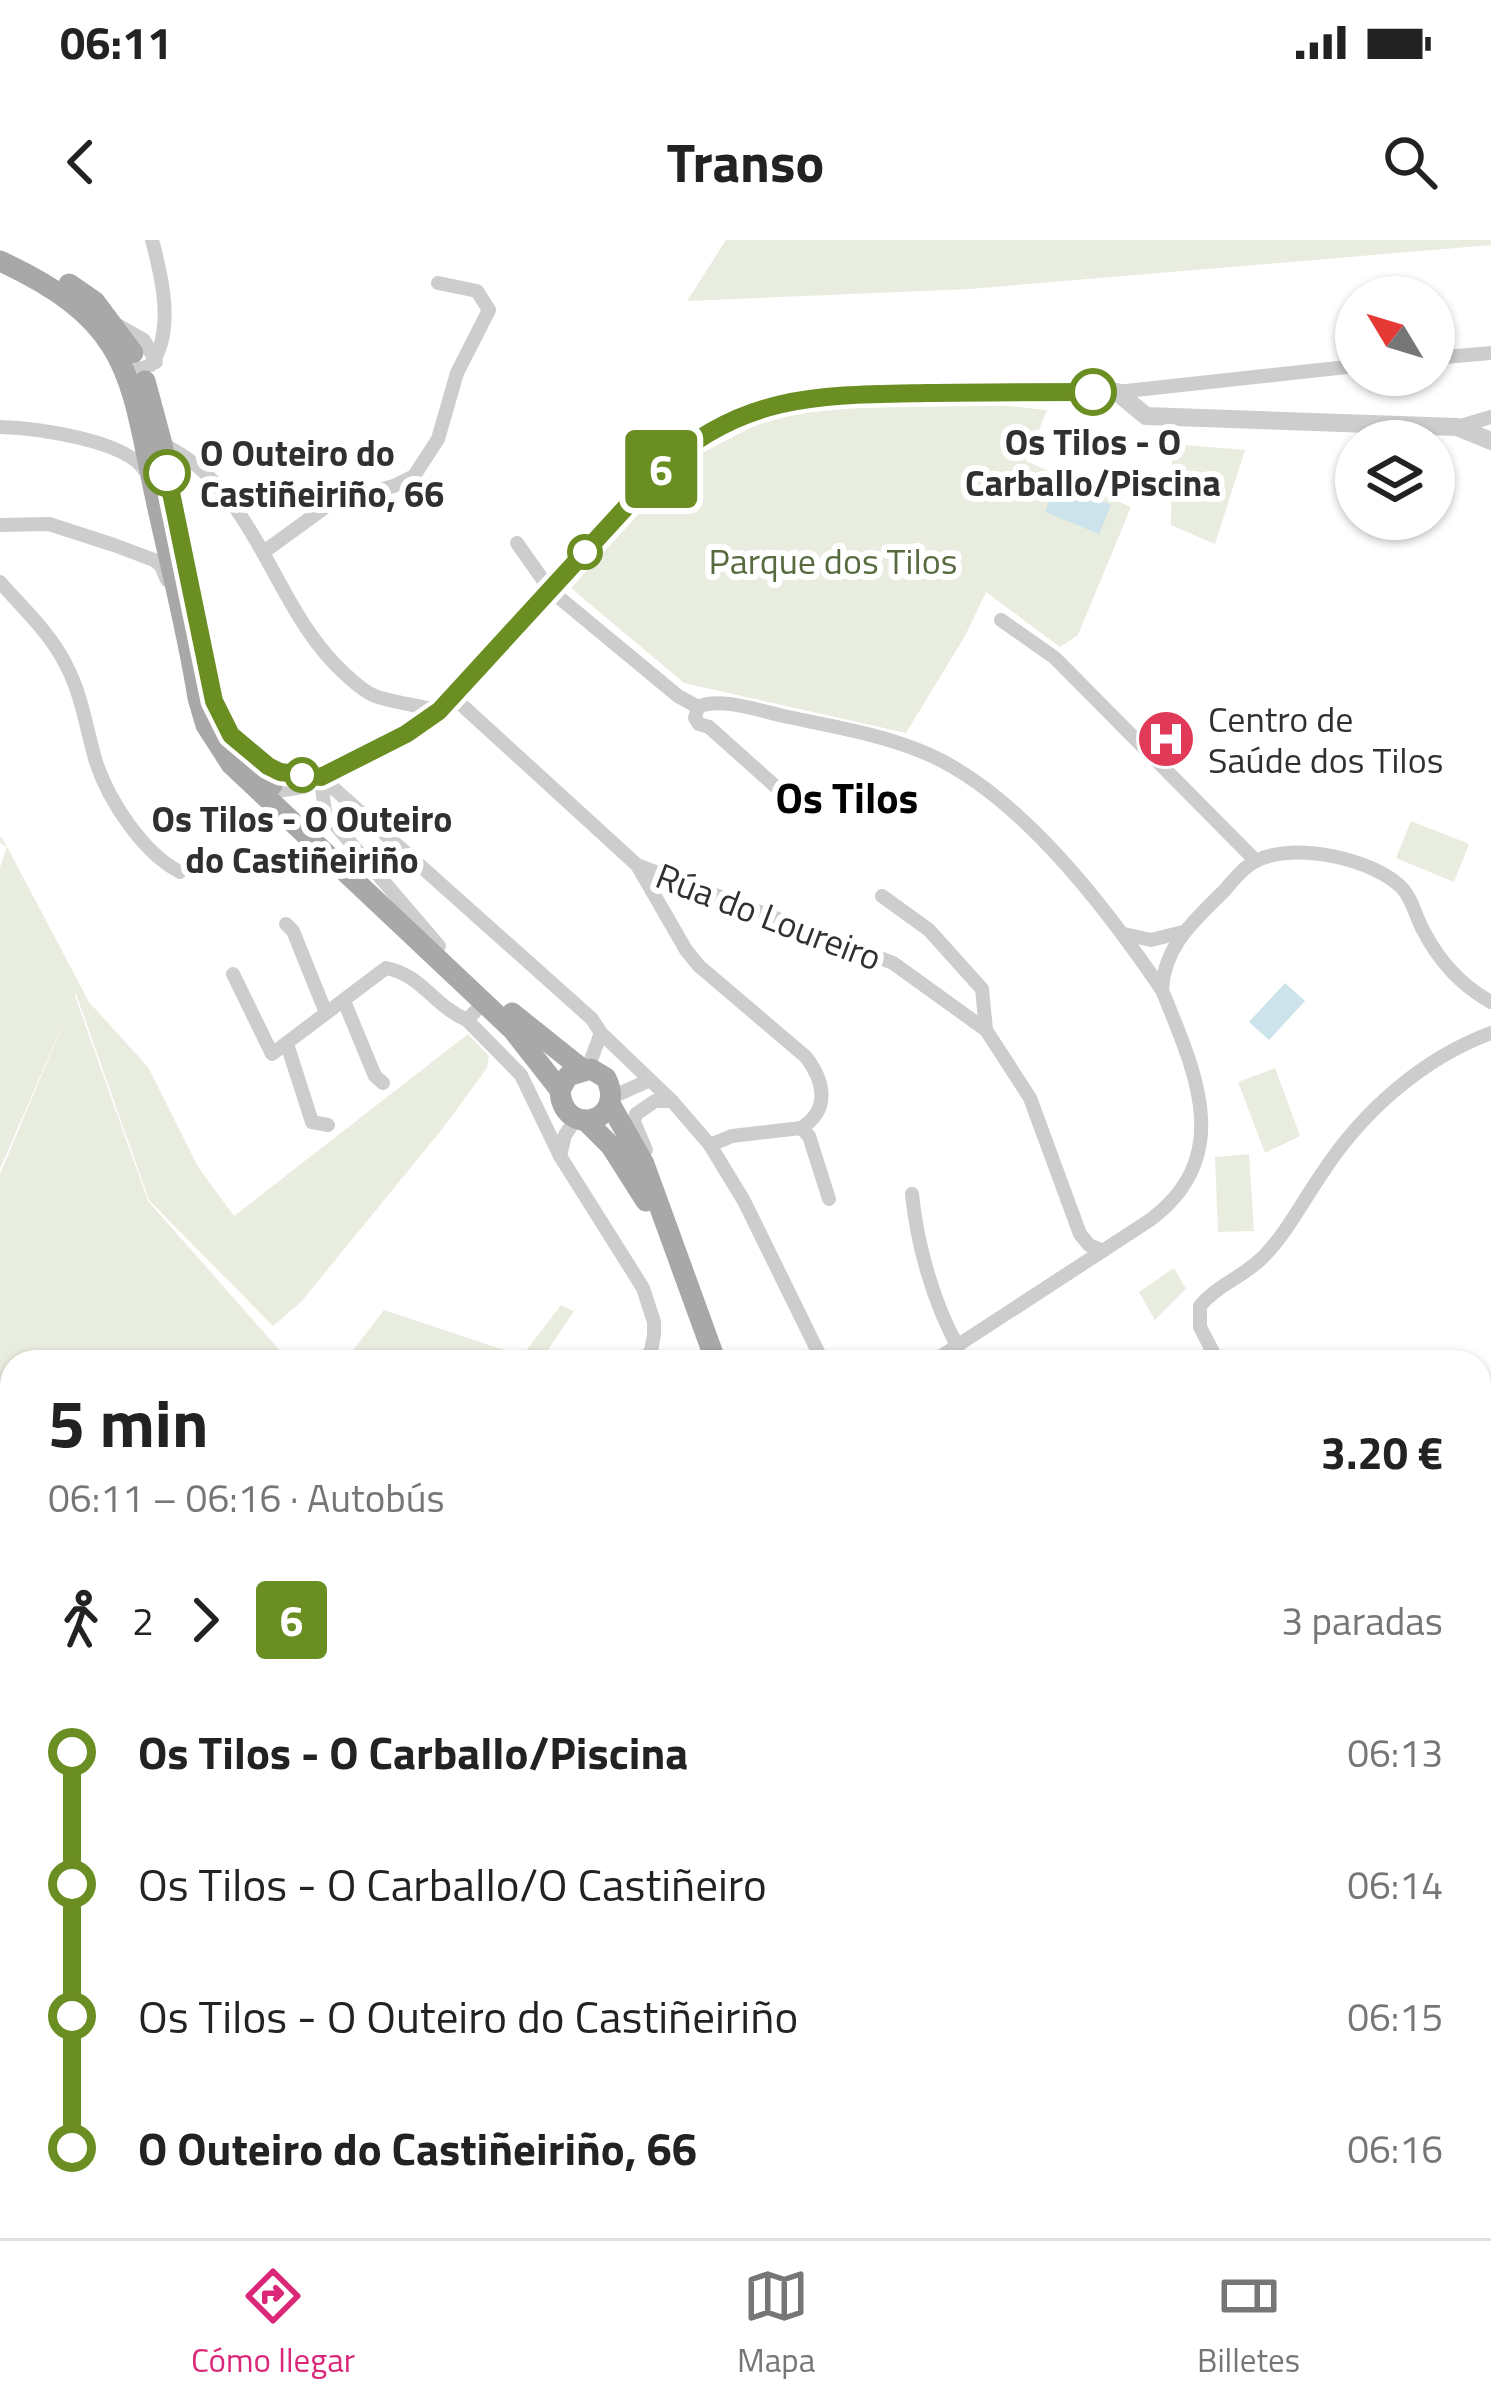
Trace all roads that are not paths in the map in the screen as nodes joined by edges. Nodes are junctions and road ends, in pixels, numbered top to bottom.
1 (152, 240) edge
2 (0, 250) edge
3 (0, 261) edge
4 (438, 284) dead end
5 (70, 300) junction
6 (1491, 352) edge
7 (1455, 356) edge
8 (139, 358) junction
9 (1335, 369) edge
10 (1117, 392) junction
11 (143, 396) junction
12 (1491, 417) edge
13 (0, 427) edge
14 (1456, 427) junction
15 (1491, 441) edge
16 (162, 444) junction
17 (110, 447) junction
18 (152, 477) junction
19 (162, 524) junction
20 (0, 525) edge
21 (517, 543) dead end
22 (265, 551) junction
23 (142, 554) junction
24 (0, 582) edge
25 (550, 590) junction
26 (1001, 620) dead end
27 (190, 647) junction
28 (198, 698) junction
29 (446, 704) junction
30 (706, 706) junction
31 (231, 735) junction
32 (321, 777) junction
33 (776, 786) dead end
34 (277, 789) junction
35 (1256, 861) junction
36 (638, 865) junction
37 (180, 872) dead end
38 (882, 896) dead end
39 (286, 924) dead end
40 (1183, 932) junction
41 (1123, 934) junction
42 (439, 946) junction
43 (233, 974) dead end
44 (1162, 990) junction
45 (344, 1001) junction
46 (484, 1002) junction
47 (1491, 1002) edge
48 (326, 1013) junction
49 (467, 1020) junction
50 (986, 1030) junction
51 (601, 1033) junction
52 (1491, 1033) edge
53 (287, 1044) junction
54 (620, 1052) junction
55 (588, 1069) junction
56 (650, 1080) junction
57 (382, 1082) dead end
58 (527, 1087) junction
59 (558, 1095) junction
60 (611, 1101) junction
61 (672, 1101) junction
62 (581, 1120) junction
63 (328, 1125) dead end
64 (801, 1128) junction
65 (547, 1130) junction
66 (710, 1145) junction
67 (560, 1156) junction
68 (644, 1164) junction
69 (912, 1193) dead end
70 (829, 1199) dead end
71 (1103, 1251) junction
72 (677, 1263) junction
73 (958, 1347) junction
74 (651, 1350) edge
75 (711, 1350) edge
76 (817, 1350) edge
77 (953, 1350) edge
78 (1212, 1350) edge

1 - 8 street
2 - 8 main road
3 - 5 main road
4 - 22 street
5 - 8 street
5 - 11 main road
6 - 7 street
8 - 11 main road
8 - 18 street
9 - 10 street
10 - 14 street
10 - 25 street
11 - 16 main road
11 - 17 street
11 - 18 main road
12 - 14 street
13 - 17 street
14 - 15 street
16 - 22 street
16 - 31 main road
17 - 18 street
18 - 19 main road
19 - 23 street
19 - 27 main road
20 - 23 street
21 - 25 street
22 - 29 street
23 - 27 street
24 - 37 street
25 - 29 street
25 - 30 street
26 - 35 street
27 - 28 main road
28 - 34 street
28 - 46 main road
29 - 32 street
29 - 36 street, Rúa do Loureiro
30 - 33 street
30 - 41 street
31 - 32 street
31 - 34 main road
32 - 34 street
32 - 42 street
32 - 51 street
34 - 42 main road
35 - 40 street
35 - 47 street
36 - 50 street, Rúa do Loureiro
36 - 64 street
38 - 50 street, Rúa do Loureiro
39 - 48 street
40 - 41 street
40 - 44 street
41 - 44 street
42 - 55 main road
43 - 53 street
44 - 71 street
45 - 48 street
45 - 49 street
45 - 57 street
46 - 49 street
46 - 59 main road
48 - 53 street
49 - 58 street
50 - 71 street, Rúa do Loureiro
51 - 54 street
51 - 55 street
52 - 78 street
53 - 63 street
54 - 55 street
54 - 56 street
55 - 59 main road
55 - 60 main road
56 - 60 street
56 - 61 street
58 - 59 street
58 - 65 street
59 - 62 main road
59 - 65 street
60 - 62 main road
60 - 68 main road
61 - 66 street
61 - 68 street
62 - 67 street
62 - 72 main road
64 - 66 street
64 - 70 street
65 - 67 street
66 - 76 street
67 - 74 street
68 - 72 main road
69 - 73 street
71 - 73 street
72 - 75 main road
73 - 77 street

